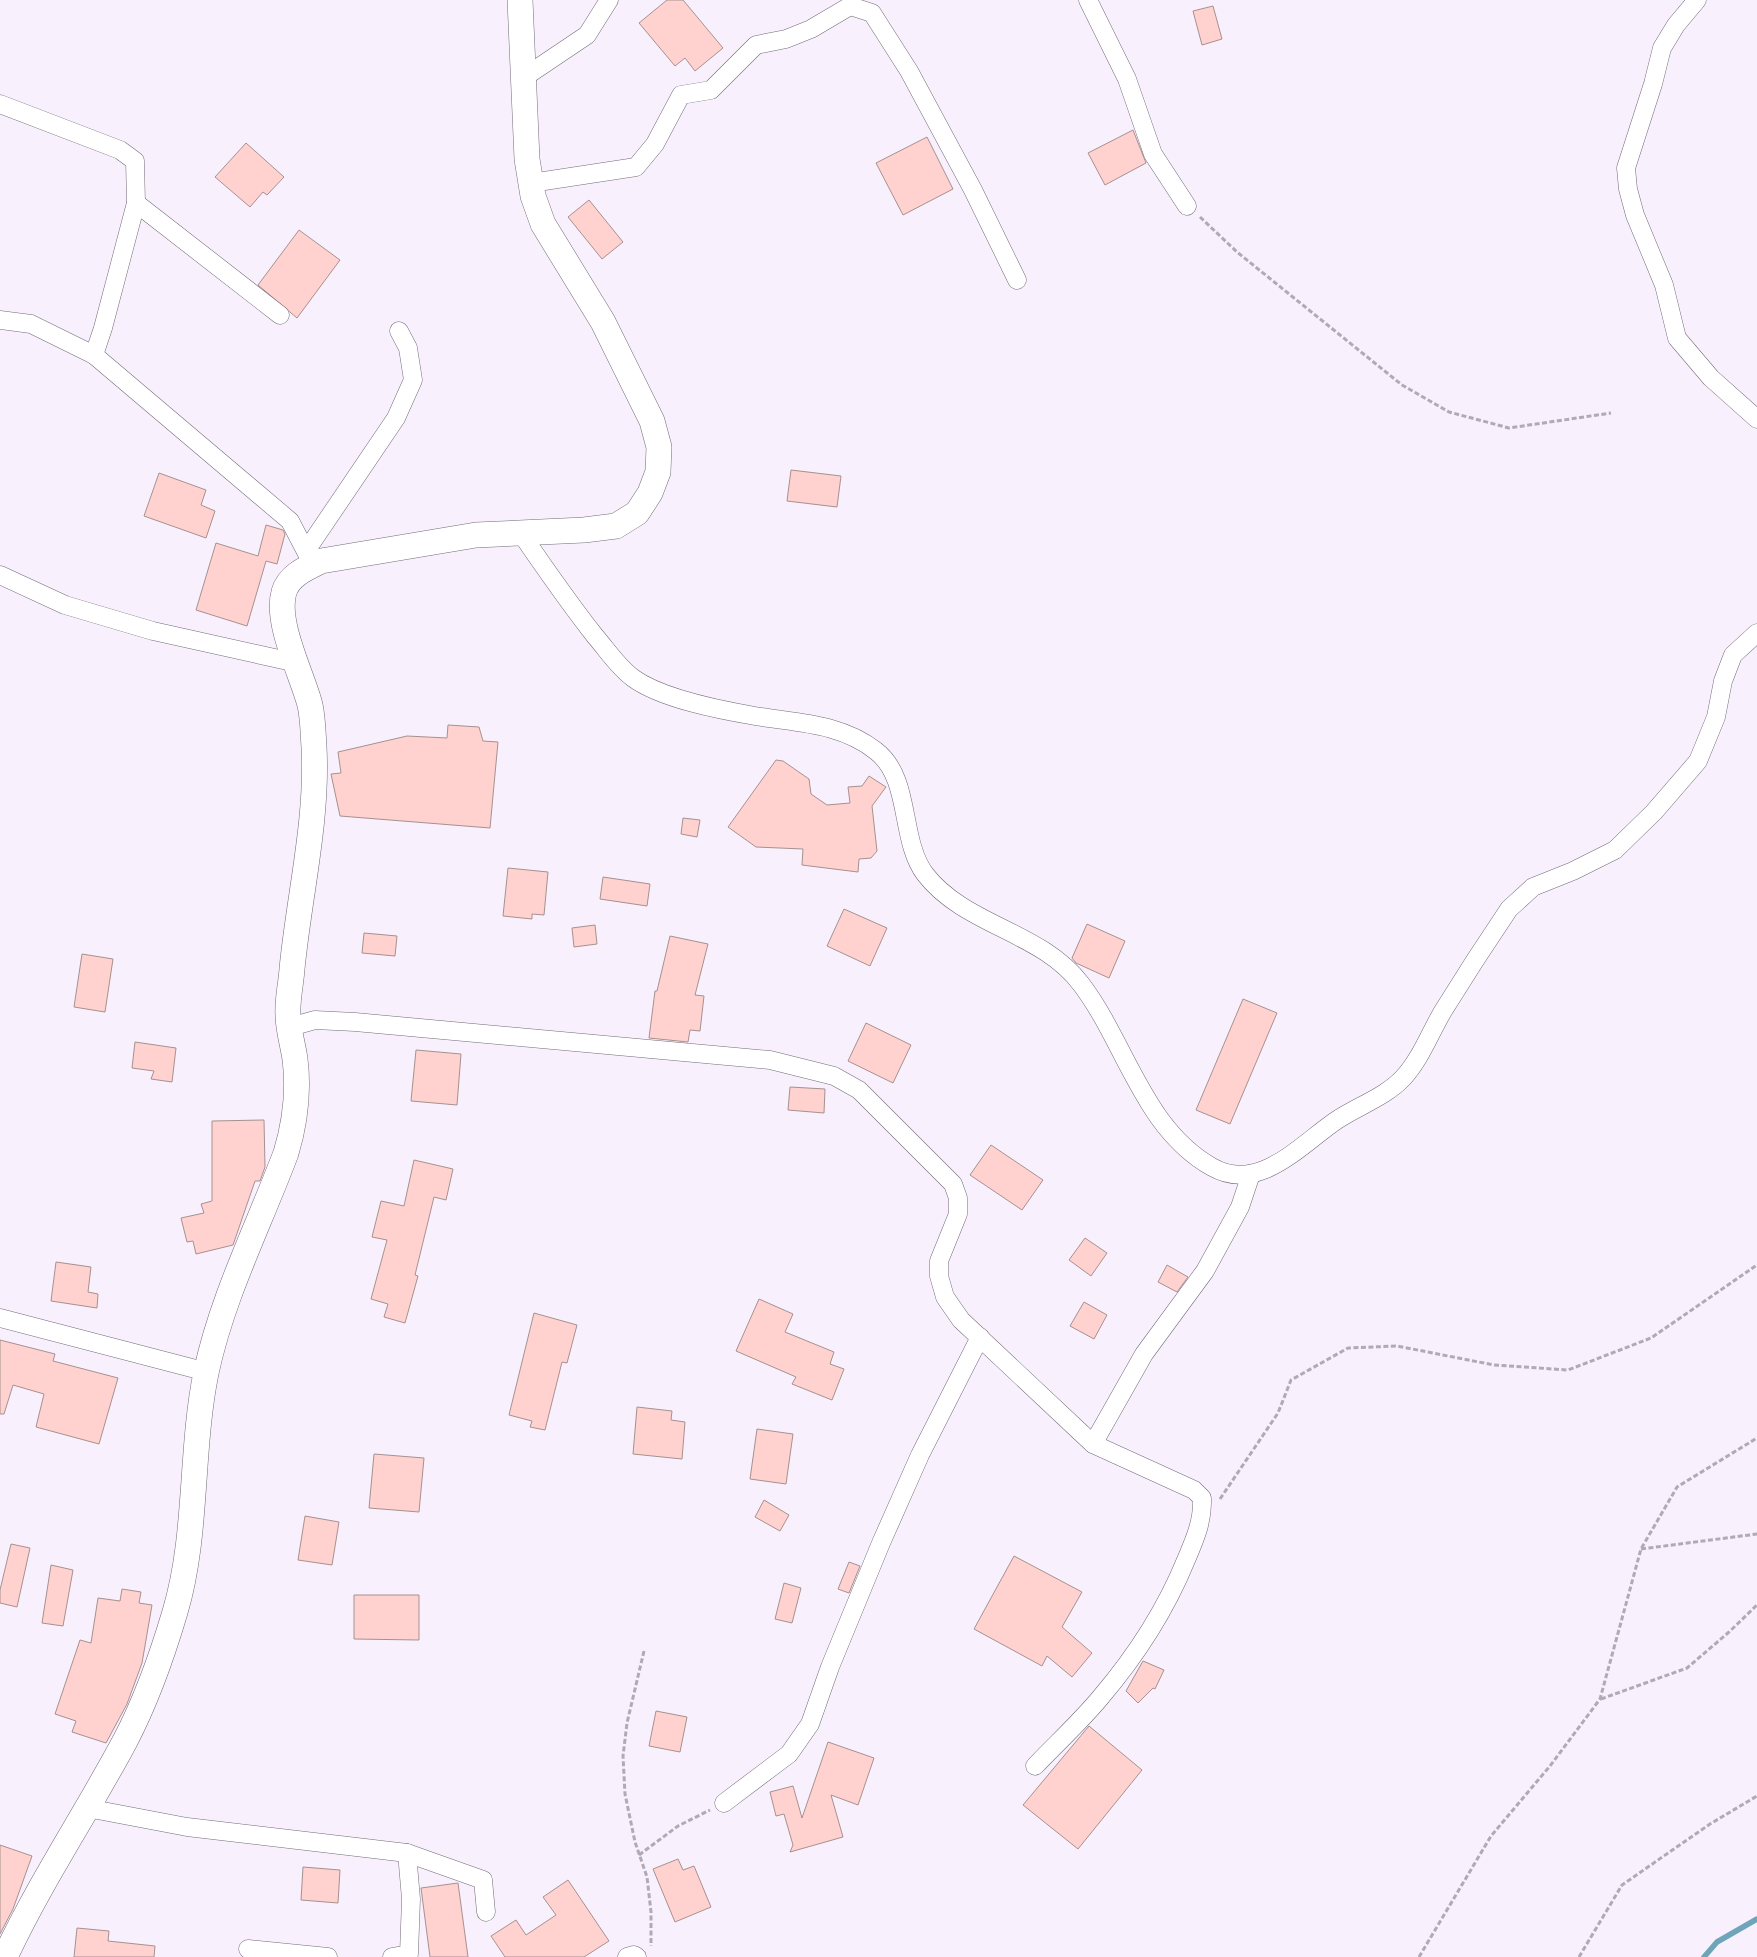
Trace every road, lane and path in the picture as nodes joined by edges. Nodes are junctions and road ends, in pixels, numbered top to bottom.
1 (520, 0) edge
2 (609, 0) edge
3 (1088, 0) edge
4 (1697, 0) edge
5 (523, 78) junction
6 (0, 104) edge
7 (531, 183) junction
8 (136, 203) junction
9 (1187, 206) joint
10 (1016, 280) dead end
11 (280, 314) dead end
12 (0, 320) edge
13 (399, 331) dead end
14 (94, 355) junction
15 (1611, 413) dead end
16 (1757, 419) edge
17 (520, 532) junction
18 (310, 558) junction
19 (0, 575) edge
20 (1757, 634) edge
21 (297, 663) junction
22 (290, 1027) junction
23 (1251, 1174) junction
24 (1757, 1265) edge
25 (0, 1318) edge
26 (980, 1337) junction
27 (206, 1372) junction
28 (1757, 1438) edge
29 (1093, 1444) junction
30 (1203, 1511) junction
31 (1757, 1534) edge
32 (1641, 1549) junction
33 (1757, 1605) edge
34 (644, 1651) dead end
35 (1600, 1699) junction
36 (1035, 1766) dead end
37 (1757, 1796) edge
38 (724, 1803) joint
39 (87, 1808) junction
40 (408, 1853) junction
41 (639, 1855) junction
42 (486, 1912) dead end
43 (248, 1949) dead end
44 (644, 1952) edge
45 (5, 1957) edge
46 (328, 1957) edge
47 (392, 1957) edge
48 (627, 1957) edge
49 (1419, 1957) edge
50 (1580, 1957) edge

1 - 5 street
2 - 5 street
3 - 9 street
4 - 16 street
5 - 7 street
6 - 8 street
7 - 10 street
7 - 17 street
8 - 11 street
8 - 14 street
9 - 15 path
12 - 14 street
13 - 18 street
14 - 18 street
17 - 18 street
17 - 23 street
18 - 21 street
19 - 21 street
20 - 23 street
21 - 22 street
22 - 26 street
22 - 27 street
23 - 29 street
24 - 30 path
25 - 27 street
26 - 29 street
26 - 38 street
27 - 39 street
28 - 32 path
29 - 30 street
30 - 36 street
31 - 32 path
32 - 35 path
33 - 35 path
34 - 41 path
35 - 49 path
37 - 50 path
38 - 41 path
39 - 40 street
39 - 45 street
40 - 42 street
40 - 47 street
41 - 44 path
43 - 46 street
44 - 48 street

